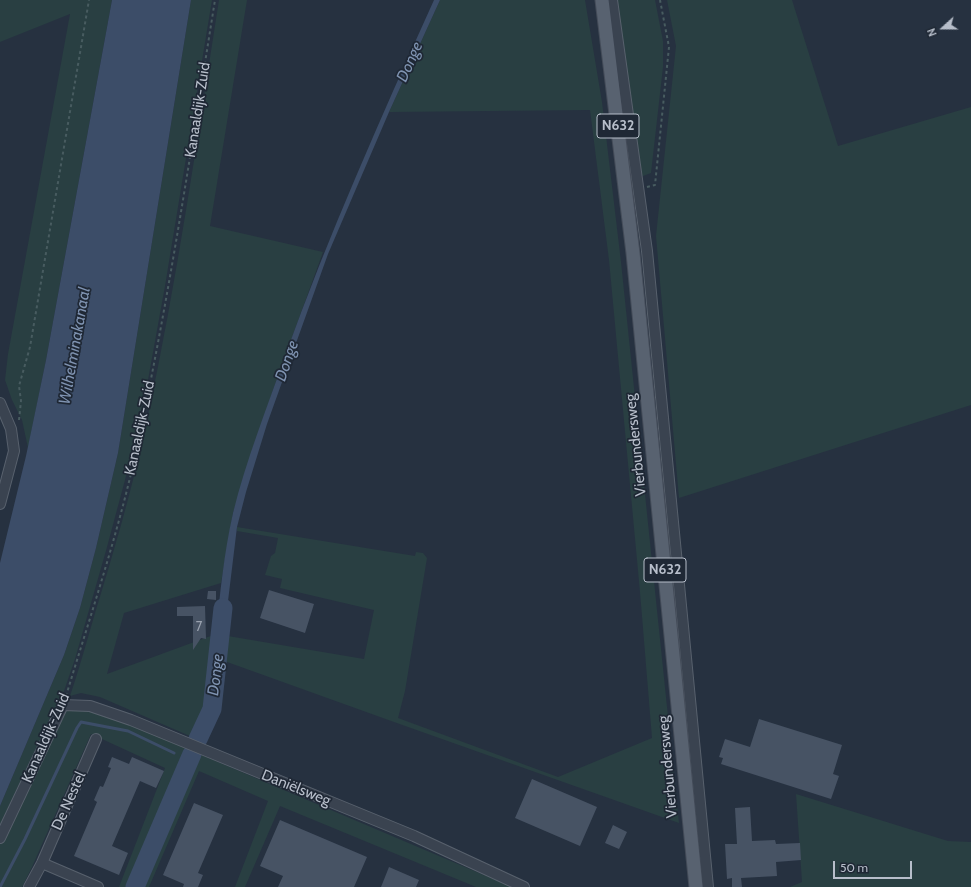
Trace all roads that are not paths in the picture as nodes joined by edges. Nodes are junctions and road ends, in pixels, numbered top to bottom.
1 (602, 0) edge
2 (612, 0) edge
3 (632, 189) junction
4 (647, 251) junction
5 (633, 253) junction
6 (661, 390) junction
7 (647, 391) junction
8 (0, 403) edge
9 (0, 504) edge
10 (668, 534) junction
11 (64, 705) joint
12 (96, 739) dead end
13 (696, 824) junction
14 (0, 838) edge
15 (42, 863) junction
16 (29, 887) edge
17 (98, 887) edge
18 (524, 887) edge
19 (696, 887) edge
20 (708, 887) edge

1 - 3 main road, Vierbundersweg / N632
2 - 3 street, Vierbundersweg
3 - 4 street, Vierbundersweg
3 - 5 main road, Vierbundersweg / N632
4 - 5 street
4 - 6 street, Vierbundersweg
5 - 7 main road, Vierbundersweg / N632
6 - 7 street
6 - 10 street, Vierbundersweg
7 - 10 main road, Vierbundersweg / N632
8 - 9 street
10 - 13 main road, Vierbundersweg / N632
11 - 14 street, Kanaaldijk-Zuid
11 - 18 street, Daniëlsweg
12 - 15 street, De Nestel
13 - 19 main road, Vierbundersweg / N632
13 - 20 street, Vierbundersweg
15 - 16 street, De Nestel
15 - 17 street

